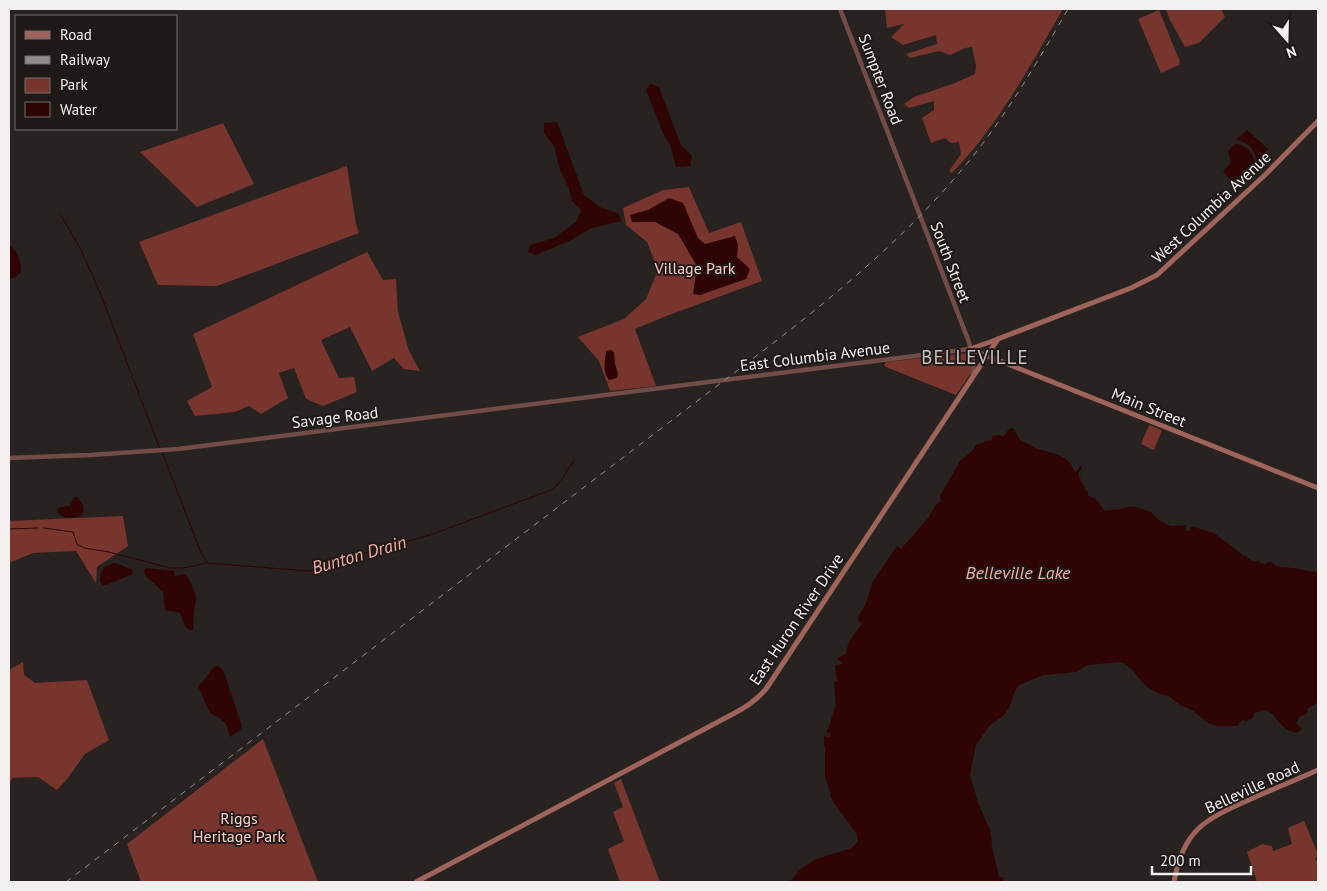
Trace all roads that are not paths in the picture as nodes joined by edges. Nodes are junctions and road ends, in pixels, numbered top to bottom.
1 (840, 9) edge
2 (1318, 121) edge
3 (898, 159) joint
4 (998, 339) junction
5 (970, 348) junction
6 (988, 354) junction
7 (973, 377) junction
8 (663, 387) joint
9 (9, 458) edge
10 (1318, 488) edge
11 (1318, 770) edge
12 (416, 882) edge
13 (1174, 882) edge

1 - 3 street, Sumpter Road
2 - 4 main road, West Columbia Avenue
3 - 5 street, South Street
4 - 5 main road, West Columbia Avenue
4 - 6 main road, East Huron River Drive
5 - 6 main road, Main Street
5 - 7 street, South Street
5 - 8 street, East Columbia Avenue
6 - 7 main road, East Huron River Drive
6 - 10 main road, Main Street
7 - 12 main road, East Huron River Drive
8 - 9 street, Savage Road
11 - 13 main road, Belleville Road

